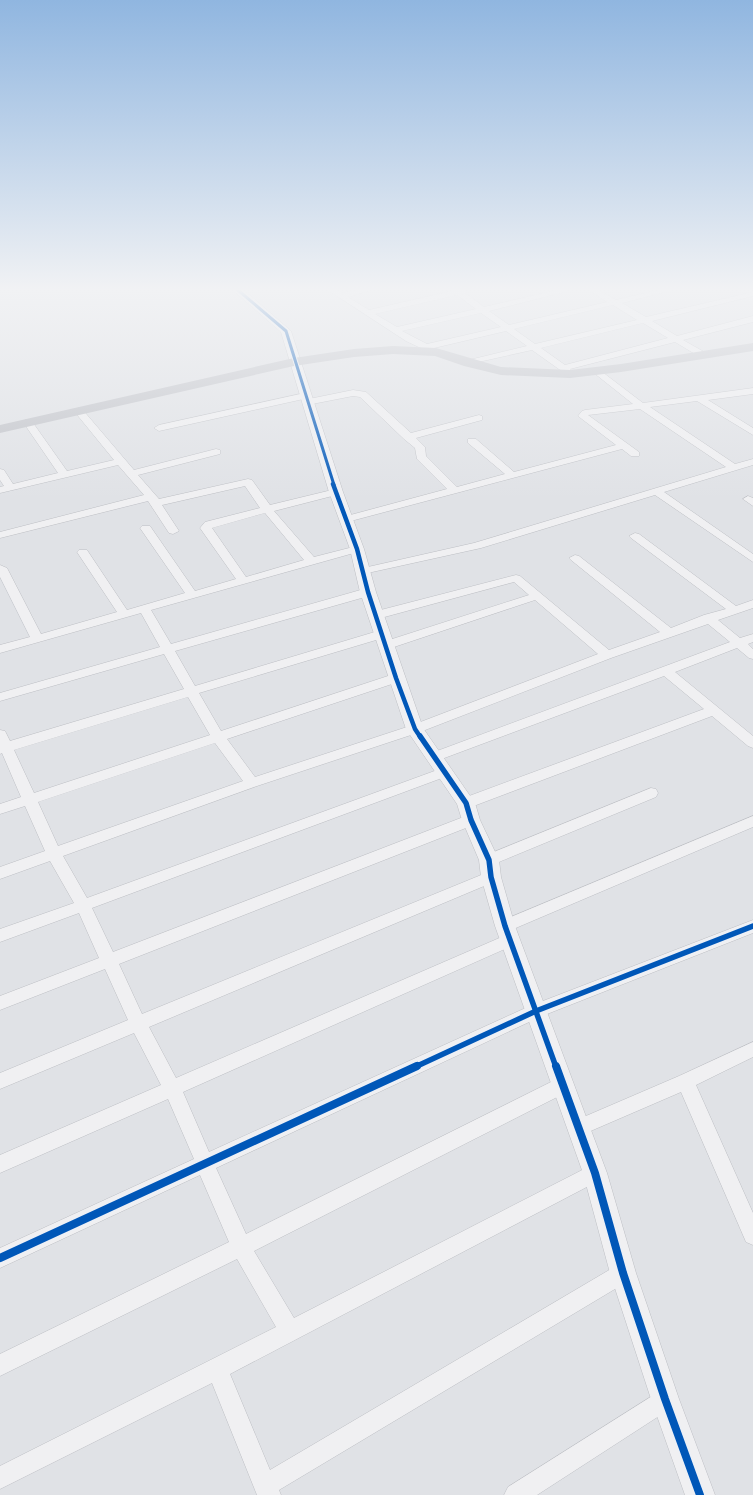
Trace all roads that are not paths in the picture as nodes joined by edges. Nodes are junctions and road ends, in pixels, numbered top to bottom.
1 (311, 360) edge
2 (459, 360) edge
3 (481, 360) edge
4 (552, 360) edge
5 (604, 360) edge
6 (671, 360) edge
7 (294, 362) junction
8 (468, 363) junction
9 (567, 371) junction
10 (597, 371) junction
11 (753, 391) edge
12 (306, 399) junction
13 (700, 399) junction
14 (642, 406) junction
15 (79, 411) junction
16 (479, 418) dead end
17 (28, 422) junction
18 (159, 428) dead end
19 (0, 429) edge
20 (753, 432) edge
21 (407, 436) junction
22 (472, 441) dead end
23 (624, 446) junction
24 (216, 452) dead end
25 (635, 454) dead end
26 (121, 461) junction
27 (753, 462) edge
28 (734, 468) junction
29 (0, 472) edge
30 (65, 474) junction
31 (131, 474) junction
32 (512, 475) junction
33 (5, 488) edge
34 (455, 491) junction
35 (336, 492) junction
36 (657, 492) junction
37 (153, 500) junction
38 (266, 508) junction
39 (347, 519) junction
40 (146, 528) dead end
41 (173, 531) dead end
42 (0, 535) edge
43 (635, 536) dead end
44 (357, 549) junction
45 (83, 552) dead end
46 (575, 558) dead end
47 (753, 559) edge
48 (312, 562) junction
49 (1, 568) dead end
50 (363, 571) junction
51 (243, 581) junction
52 (368, 592) junction
53 (192, 595) junction
54 (537, 596) junction
55 (753, 604) edge
56 (144, 609) junction
57 (734, 610) junction
58 (124, 614) junction
59 (708, 618) junction
60 (382, 631) junction
61 (668, 633) junction
62 (37, 638) junction
63 (753, 638) edge
64 (739, 643) junction
65 (0, 649) edge
66 (167, 649) junction
67 (607, 655) junction
68 (753, 655) edge
69 (665, 670) junction
70 (396, 678) junction
71 (191, 691) junction
72 (0, 698) edge
73 (714, 710) junction
74 (415, 729) junction
75 (218, 737) junction
76 (753, 743) edge
77 (2, 744) edge
78 (439, 765) junction
79 (252, 783) junction
80 (651, 793) dead end
81 (30, 799) junction
82 (0, 809) edge
83 (468, 812) junction
84 (753, 821) edge
85 (54, 854) junction
86 (490, 869) junction
87 (0, 873) edge
88 (83, 905) junction
89 (753, 926) edge
90 (508, 933) junction
91 (0, 936) edge
92 (108, 960) junction
93 (0, 1002) edge
94 (536, 1011) junction
95 (138, 1023) junction
96 (753, 1049) edge
97 (0, 1081) edge
98 (686, 1082) junction
99 (563, 1085) junction
100 (172, 1088) junction
101 (579, 1128) junction
102 (204, 1163) junction
103 (0, 1164) edge
104 (594, 1173) junction
105 (753, 1235) edge
106 (242, 1247) junction
107 (0, 1258) edge
108 (623, 1273) junction
109 (290, 1332) junction
110 (0, 1365) edge
111 (217, 1369) junction
112 (665, 1399) junction
113 (0, 1478) edge
114 (267, 1490) edge
115 (516, 1495) edge
116 (700, 1495) edge

1 - 7 main road
2 - 8 main road
3 - 8 street
4 - 9 street
5 - 9 street
6 - 10 main road
7 - 12 street
7 - 15 main road
8 - 9 main road
9 - 10 main road
10 - 14 street
11 - 13 street
12 - 18 street
12 - 21 street
12 - 35 street
13 - 14 street
13 - 20 street
14 - 23 street
14 - 28 street
15 - 17 main road
15 - 26 street
16 - 21 street
17 - 19 main road
17 - 30 street
21 - 34 street
22 - 32 street
23 - 25 street
23 - 32 street
24 - 31 street
26 - 30 street
26 - 31 street
27 - 28 street
28 - 36 street
29 - 33 street
30 - 33 street
31 - 37 street
32 - 34 street
34 - 39 street
35 - 38 street
35 - 39 street
36 - 47 street
36 - 50 street
37 - 38 street
37 - 41 street
37 - 42 street
38 - 48 street
38 - 51 street
39 - 44 street
40 - 53 street
43 - 57 street
44 - 48 street
44 - 50 street
45 - 58 street
46 - 61 street
48 - 51 street
49 - 62 street
50 - 52 street
51 - 53 street
52 - 60 street
52 - 66 street
53 - 56 street
54 - 60 street
54 - 60 street
54 - 67 street
55 - 57 street
56 - 58 street
56 - 66 street
57 - 59 street
58 - 62 street
59 - 61 street
59 - 64 street
60 - 70 street
60 - 71 street
61 - 67 street
62 - 65 street
63 - 64 street
64 - 68 street
64 - 69 street
66 - 71 street
66 - 72 street
67 - 74 street
69 - 73 street
69 - 78 street
70 - 74 street
70 - 75 street
71 - 75 street
71 - 77 street
73 - 76 street
73 - 83 street
74 - 78 street
74 - 79 street
75 - 79 street
75 - 81 street
77 - 81 street
78 - 83 street
78 - 88 street
79 - 85 street
80 - 86 street
81 - 82 street
81 - 85 street
83 - 86 street
83 - 92 street
84 - 90 street
85 - 87 street
85 - 88 street
86 - 90 street
86 - 95 street
88 - 91 street
88 - 92 street
89 - 94 street
90 - 94 street
90 - 100 street
92 - 93 street
92 - 95 street
94 - 99 street
94 - 102 street
95 - 97 street
95 - 100 street
96 - 98 street
98 - 101 street
98 - 105 street
99 - 101 street
99 - 106 street
100 - 102 street
100 - 103 street
101 - 104 street
102 - 106 street
102 - 107 street
104 - 108 street
104 - 109 street
106 - 109 street
106 - 110 street
108 - 112 street
108 - 114 street
109 - 111 street
111 - 113 street
111 - 114 street
112 - 115 street
112 - 116 street

